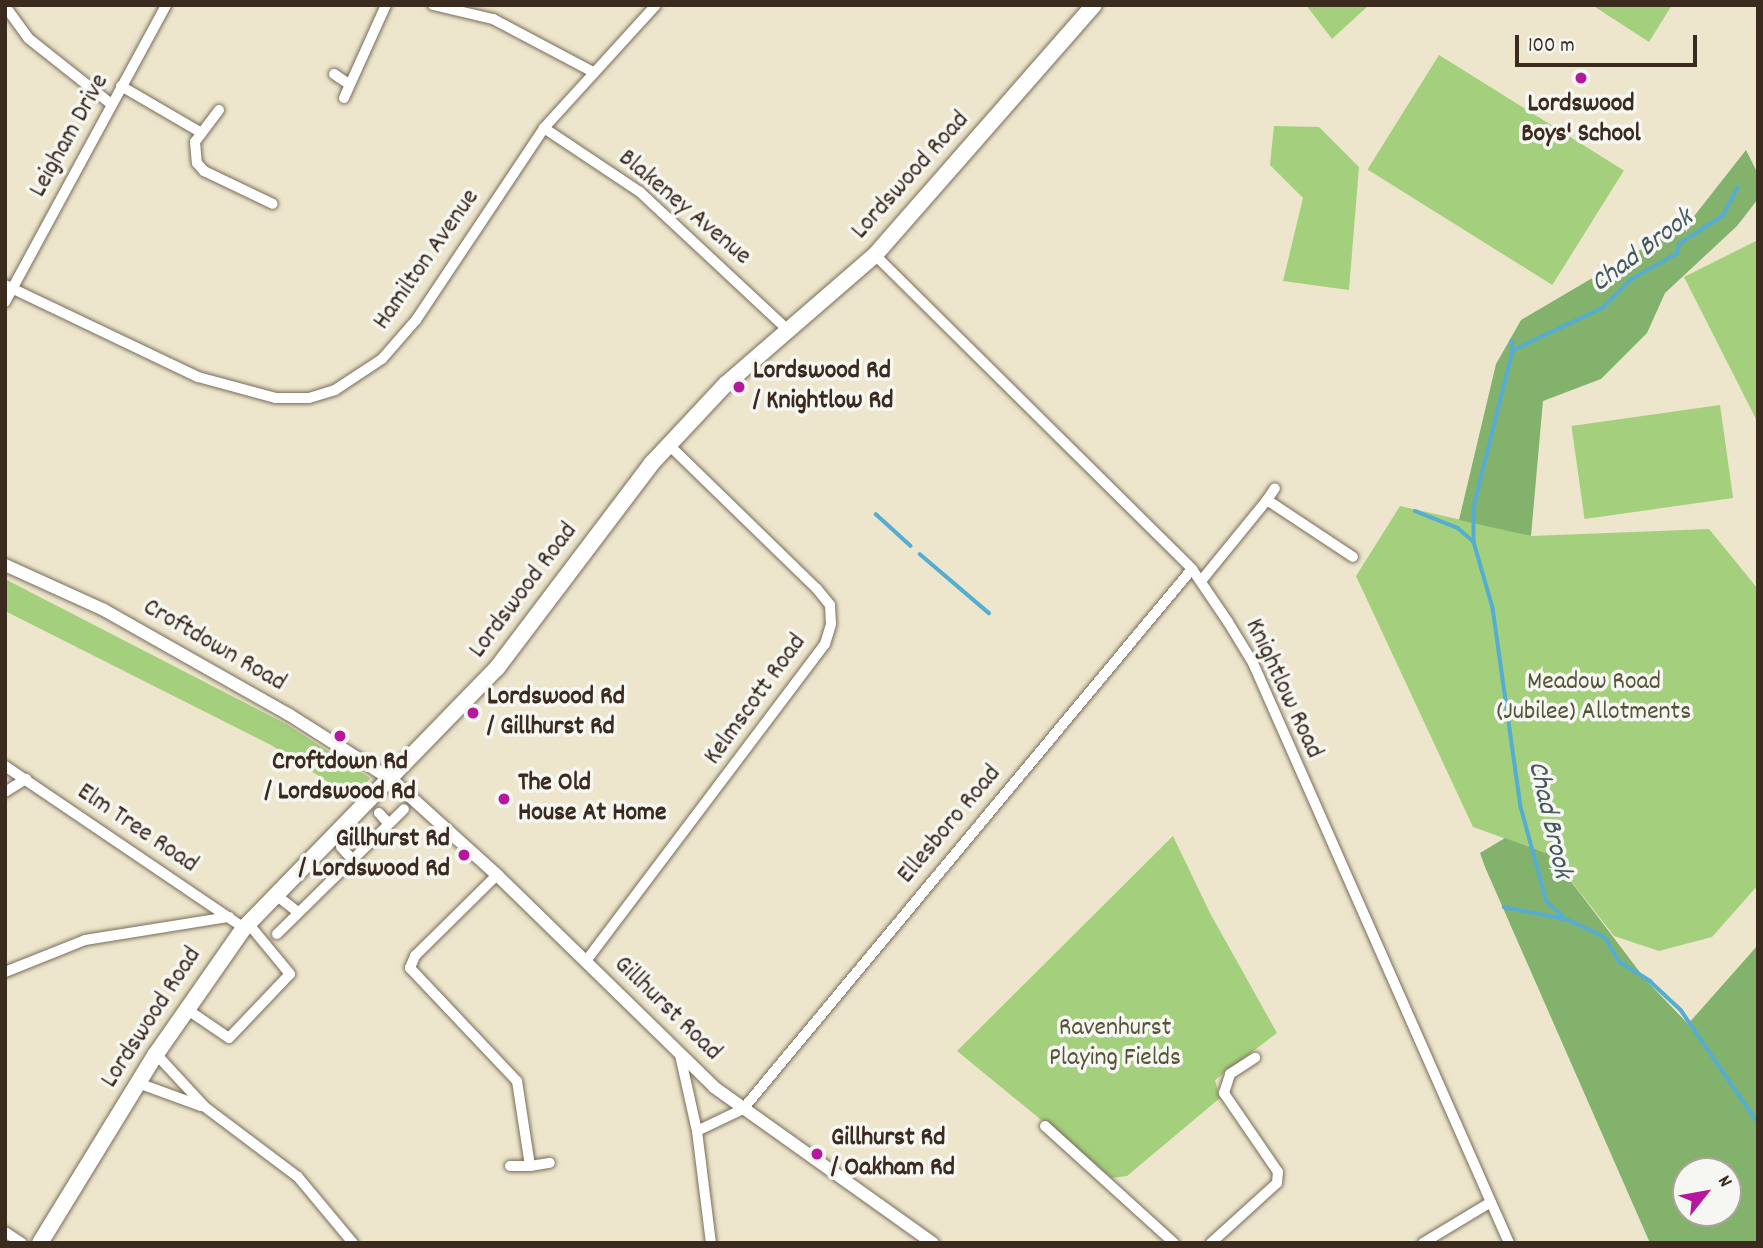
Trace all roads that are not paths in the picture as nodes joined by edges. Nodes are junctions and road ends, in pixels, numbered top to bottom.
1 (166, 5) edge
2 (386, 5) edge
3 (433, 5) edge
4 (656, 5) edge
5 (1094, 5) edge
6 (5, 6) edge
7 (593, 72) junction
8 (334, 74) dead end
9 (349, 84) junction
10 (121, 86) junction
11 (344, 98) dead end
12 (110, 103) junction
13 (219, 110) dead end
14 (544, 128) junction
15 (200, 132) junction
16 (273, 204) dead end
17 (875, 255) junction
18 (9, 287) edge
19 (5, 302) edge
20 (789, 331) junction
21 (669, 445) junction
22 (1275, 488) dead end
23 (1267, 500) junction
24 (1353, 557) dead end
25 (5, 565) edge
26 (1192, 569) junction
27 (1201, 581) junction
28 (5, 766) edge
29 (26, 779) junction
30 (393, 780) junction
31 (5, 792) edge
32 (404, 809) dead end
33 (379, 813) dead end
34 (387, 822) junction
35 (341, 847) dead end
36 (351, 858) junction
37 (497, 874) junction
38 (276, 895) junction
39 (298, 912) junction
40 (229, 917) junction
41 (246, 926) junction
42 (277, 934) dead end
43 (586, 961) junction
44 (5, 972) edge
45 (186, 1008) junction
46 (156, 1054) junction
47 (680, 1055) junction
48 (1255, 1058) dead end
49 (138, 1083) junction
50 (205, 1107) junction
51 (743, 1109) junction
52 (1045, 1126) dead end
53 (697, 1131) junction
54 (550, 1163) dead end
55 (510, 1166) dead end
56 (530, 1166) junction
57 (1491, 1202) junction
58 (5, 1231) edge
59 (22, 1243) edge
60 (40, 1243) edge
61 (353, 1243) edge
62 (711, 1243) edge
63 (933, 1243) edge
64 (1174, 1243) edge
65 (1211, 1243) edge
66 (1423, 1243) edge
67 (1508, 1243) edge

1 - 10 street, Leigham Drive
2 - 9 street
3 - 7 street
4 - 7 street, Hamilton Avenue
5 - 17 main road, Lordswood Road
6 - 12 street
7 - 14 street, Hamilton Avenue
8 - 9 street
9 - 11 street
10 - 12 street, Leigham Drive
10 - 15 street
12 - 18 street, Leigham Drive
13 - 15 street
14 - 18 street, Hamilton Avenue
14 - 20 street, Blakeney Avenue
15 - 16 street
17 - 20 main road, Lordswood Road
17 - 26 street, Knightlow Road
18 - 19 street, Leigham Drive
20 - 21 main road, Lordswood Road
21 - 30 main road, Lordswood Road
21 - 43 street, Kelmscott Road
22 - 23 street
23 - 24 street
23 - 27 street
25 - 30 street, Croftdown Road
26 - 27 street, Knightlow Road
26 - 51 street, Ellesboro Road
27 - 57 street, Knightlow Road
28 - 29 street, Elm Tree Road
29 - 31 street
29 - 40 street, Elm Tree Road
30 - 37 street, Gillhurst Road
30 - 38 main road, Lordswood Road
32 - 34 street
33 - 34 street
34 - 36 street
35 - 36 street
36 - 39 street
37 - 43 street, Gillhurst Road
37 - 56 street
38 - 39 street
38 - 41 main road, Lordswood Road
39 - 42 street
40 - 41 street, Elm Tree Road
40 - 44 street
41 - 45 main road, Lordswood Road
41 - 45 street, Elm Tree Road
43 - 47 street, Gillhurst Road
45 - 46 main road, Lordswood Road
46 - 49 main road, Lordswood Road
46 - 50 street
47 - 51 street, Gillhurst Road
47 - 53 street
48 - 65 street
49 - 50 street
49 - 60 main road, Lordswood Road
50 - 61 street
51 - 53 street
51 - 63 street, Gillhurst Road
52 - 64 street
53 - 62 street
54 - 56 street
55 - 56 street
57 - 66 street
57 - 67 street, Knightlow Road
58 - 59 street

